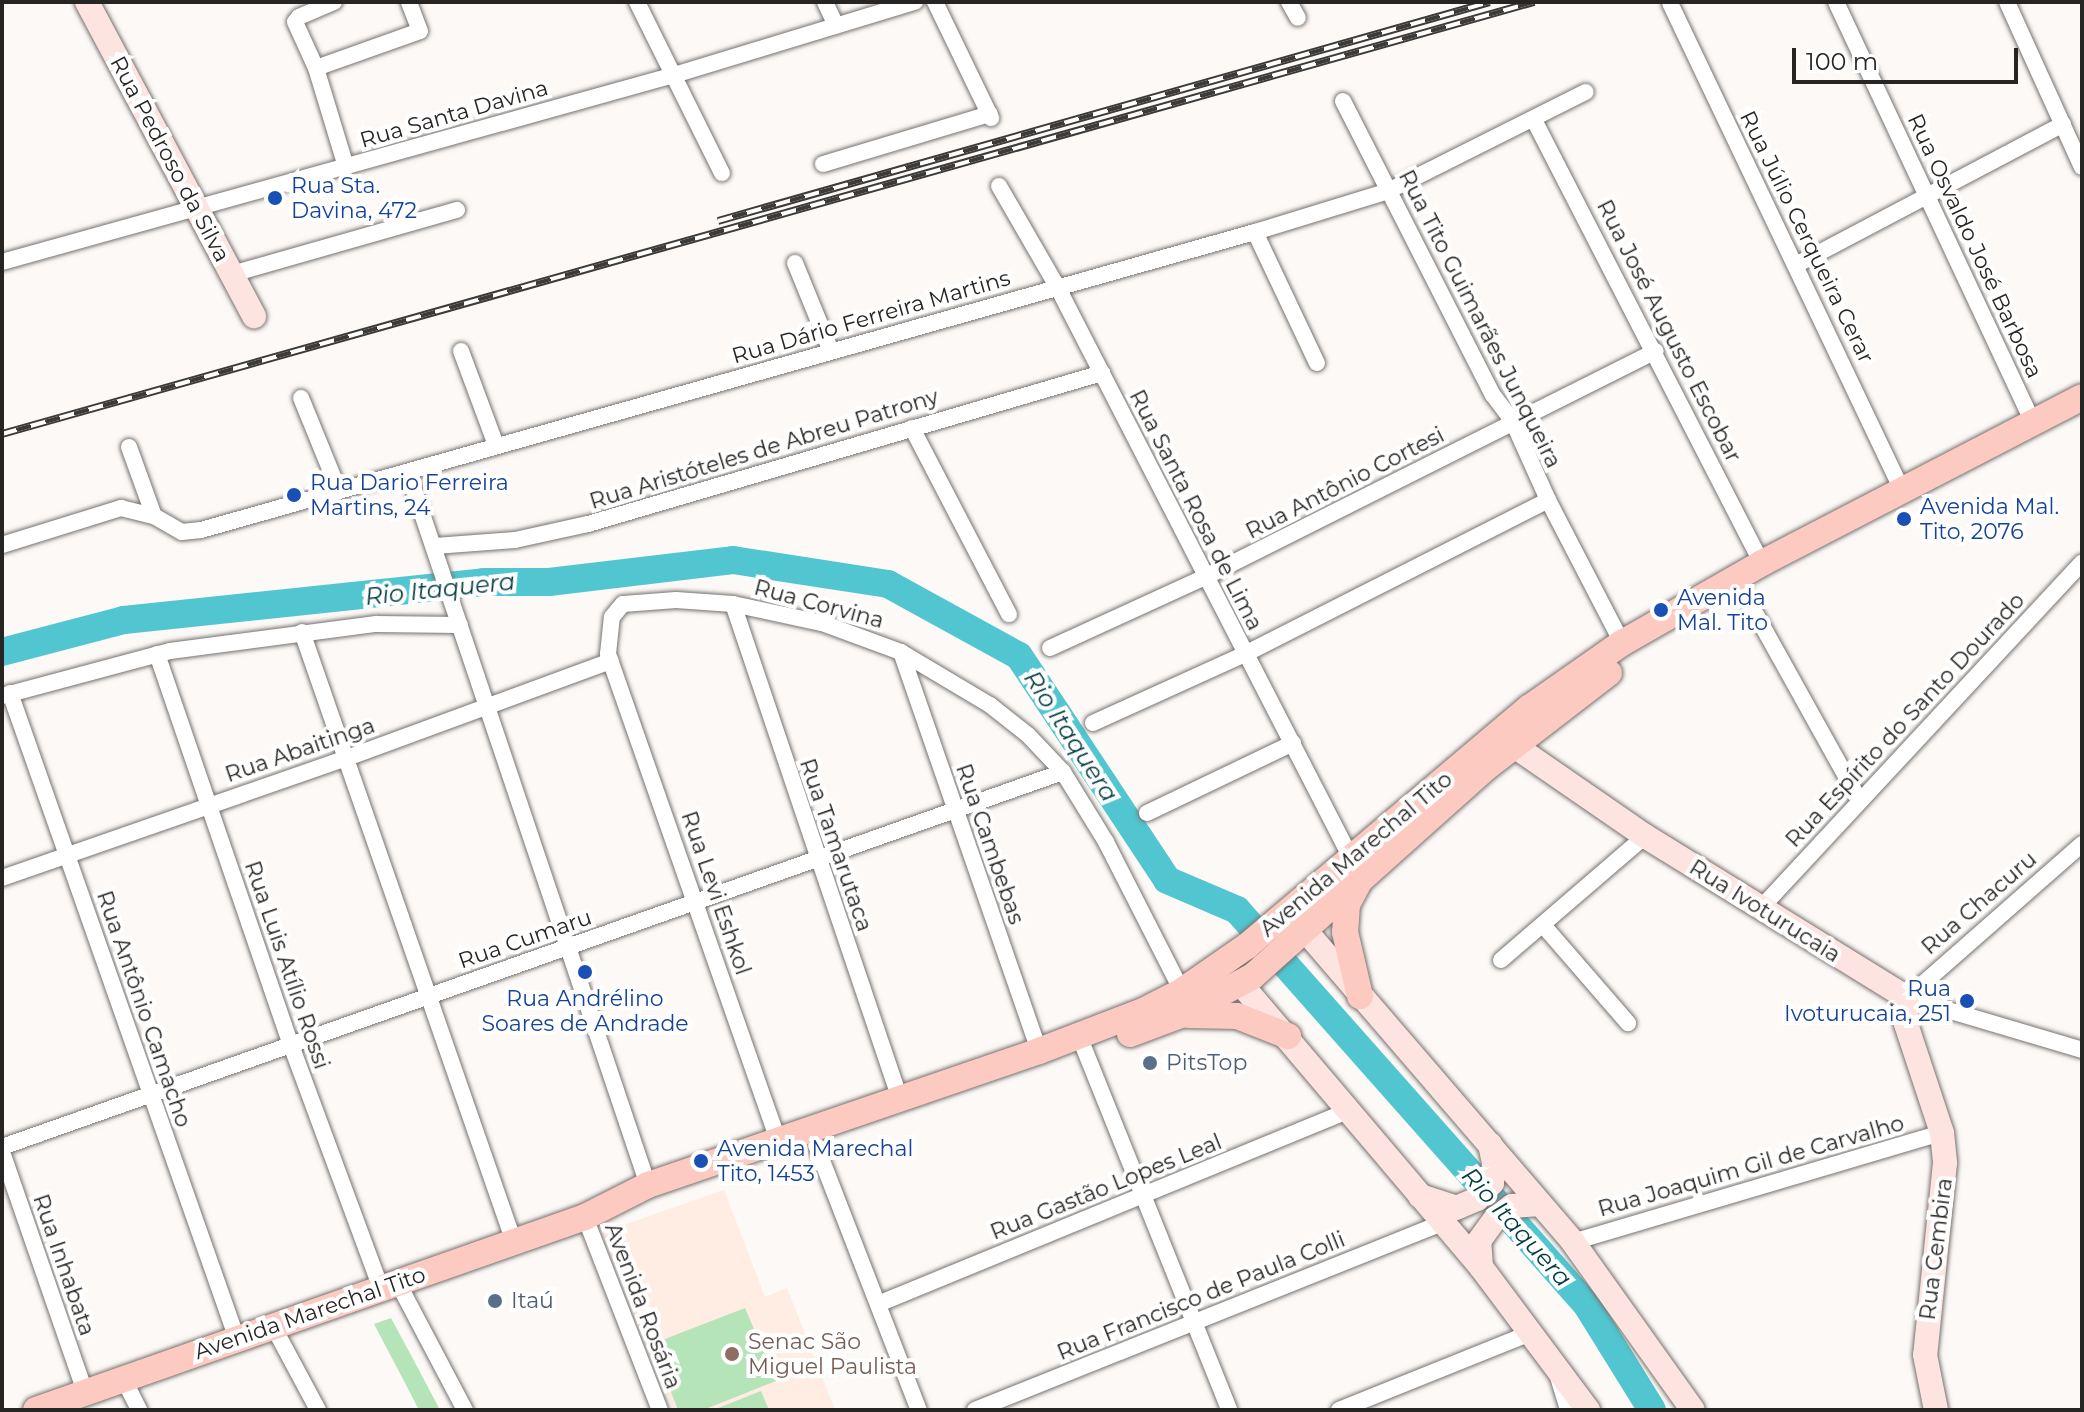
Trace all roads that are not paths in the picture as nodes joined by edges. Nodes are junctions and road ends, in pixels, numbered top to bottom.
1 (88, 2) edge
2 (334, 2) edge
3 (409, 2) edge
4 (637, 2) edge
5 (825, 2) edge
6 (915, 2) edge
7 (935, 2) edge
8 (1289, 2) edge
9 (1836, 2) edge
10 (2007, 2) edge
11 (1670, 3) edge
12 (1298, 18) dead end
13 (836, 26) junction
14 (316, 68) junction
15 (674, 75) junction
16 (1586, 92) dead end
17 (1343, 101) dead end
18 (1534, 120) junction
19 (2063, 124) junction
20 (823, 164) dead end
21 (346, 167) junction
22 (2082, 167) edge
23 (722, 173) dead end
24 (999, 186) dead end
25 (1388, 191) junction
26 (1928, 195) junction
27 (195, 209) junction
28 (457, 210) dead end
29 (1255, 232) junction
30 (2, 262) edge
31 (795, 263) dead end
32 (1796, 265) junction
33 (232, 274) junction
34 (1058, 288) junction
35 (254, 316) dead end
36 (461, 351) dead end
37 (831, 351) junction
38 (1656, 351) junction
39 (1317, 363) dead end
40 (1102, 373) junction
41 (2082, 397) edge
42 (301, 398) dead end
43 (2082, 417) edge
44 (1513, 422) junction
45 (2033, 423) junction
46 (912, 428) junction
47 (496, 445) junction
48 (129, 447) dead end
49 (408, 472) junction
50 (1902, 490) junction
51 (339, 491) junction
52 (1548, 500) junction
53 (154, 516) junction
54 (2, 545) edge
55 (437, 552) junction
56 (2082, 562) edge
57 (1762, 563) junction
58 (1205, 577) junction
59 (1744, 593) junction
60 (733, 604) junction
61 (1009, 614) dead end
62 (458, 617) junction
63 (302, 632) junction
64 (1622, 643) junction
65 (1050, 648) dead end
66 (901, 652) junction
67 (157, 654) junction
68 (1245, 654) junction
69 (611, 661) junction
70 (6, 695) edge
71 (486, 708) junction
72 (1093, 723) dead end
73 (1293, 743) junction
74 (1513, 745) junction
75 (347, 758) junction
76 (1063, 772) junction
77 (1859, 800) junction
78 (209, 805) junction
79 (955, 810) junction
80 (1147, 813) dead end
81 (1645, 836) junction
82 (2082, 844) edge
83 (67, 855) junction
84 (817, 859) junction
85 (1356, 866) junction
86 (2, 878) edge
87 (696, 902) junction
88 (1760, 909) junction
89 (1543, 925) junction
90 (1289, 926) junction
91 (567, 948) junction
92 (1501, 960) dead end
93 (1242, 965) junction
94 (430, 996) junction
95 (1360, 996) junction
96 (1907, 998) junction
97 (1182, 1003) junction
98 (1628, 1023) dead end
99 (1288, 1036) junction
100 (1082, 1043) junction
101 (291, 1045) junction
102 (2082, 1050) edge
103 (1039, 1051) junction
104 (151, 1095) junction
105 (900, 1099) junction
106 (1350, 1110) junction
107 (856, 1114) junction
108 (1942, 1133) junction
109 (778, 1140) junction
110 (1490, 1143) junction
111 (816, 1145) junction
112 (2, 1150) edge
113 (648, 1185) junction
114 (1418, 1195) junction
115 (1143, 1196) junction
116 (1540, 1204) junction
117 (585, 1217) junction
118 (1442, 1223) junction
119 (514, 1242) junction
120 (1573, 1242) junction
121 (1481, 1267) junction
122 (389, 1286) junction
123 (878, 1304) junction
124 (1194, 1323) junction
125 (273, 1326) junction
126 (1533, 1332) junction
127 (237, 1339) junction
128 (1553, 1360) junction
129 (123, 1378) junction
130 (85, 1392) junction
131 (36, 1410) edge
132 (139, 1410) edge
133 (318, 1410) edge
134 (465, 1410) edge
135 (660, 1410) edge
136 (919, 1410) edge
137 (975, 1410) edge
138 (1229, 1410) edge
139 (1339, 1410) edge
140 (1568, 1410) edge
141 (1588, 1410) edge
142 (1693, 1410) edge
143 (1936, 1410) edge

1 - 27 street, Rua Pedroso da Silva
2 - 14 street
3 - 14 street
4 - 15 street
5 - 13 street
6 - 13 street, Rua Santa Davina
7 - 20 street
8 - 12 street
9 - 26 street, Rua Osvaldo José Barbosa
10 - 19 street
11 - 32 street, Rua Júlio Cerqueira Cerar
13 - 15 street, Rua Santa Davina
14 - 21 street
15 - 21 street, Rua Santa Davina
15 - 23 street
16 - 18 street, Rua Dário Ferreira Martins
17 - 25 street, Rua Tito Guimarães Junqueira
18 - 25 street, Rua Dário Ferreira Martins
18 - 38 street, Rua José Augusto Escobar
19 - 22 street
19 - 26 street
21 - 27 street, Rua Santa Davina
24 - 34 street, Rua Santa Rosa de Lima
25 - 29 street, Rua Dário Ferreira Martins
25 - 44 street, Rua Tito Guimarães Junqueira
26 - 32 street
26 - 45 street, Rua Osvaldo José Barbosa
27 - 30 street, Rua Santa Davina
27 - 33 street, Rua Pedroso da Silva
28 - 33 street
29 - 34 street, Rua Dário Ferreira Martins
29 - 39 street
31 - 37 street
32 - 50 street, Rua Júlio Cerqueira Cerar
33 - 35 street, Rua Pedroso da Silva
34 - 37 street, Rua Dário Ferreira Martins
34 - 40 street, Rua Santa Rosa de Lima
36 - 47 street
37 - 47 street, Rua Dário Ferreira Martins
38 - 44 street, Rua Antônio Cortesi
38 - 57 street, Rua José Augusto Escobar
40 - 46 street, Rua Aristóteles de Abreu Patrony
40 - 58 street, Rua Santa Rosa de Lima
41 - 45 main road, Avenida Marechal Tito
42 - 51 street
43 - 59 main road, Avenida Marechal Tito
44 - 52 street, Rua Tito Guimarães Junqueira
44 - 58 street, Rua Antônio Cortesi
45 - 50 main road, Avenida Marechal Tito
46 - 55 street, Rua Aristóteles de Abreu Patrony
46 - 61 street
47 - 49 street, Rua Dário Ferreira Martins
48 - 53 street
49 - 51 street, Rua Dário Ferreira Martins
49 - 55 street
50 - 57 main road, Avenida Marechal Tito
51 - 53 street, Rua Dário Ferreira Martins
52 - 64 street, Rua Tito Guimarães Junqueira
52 - 68 street
53 - 54 street, Rua Dário Ferreira Martins
55 - 62 street
56 - 77 street, Rua Espírito do Santo Dourado
57 - 64 main road, Avenida Marechal Tito
58 - 65 street, Rua Antônio Cortesi
58 - 68 street, Rua Santa Rosa de Lima
59 - 74 main road, Avenida Marechal Tito
59 - 77 street
60 - 66 street, Rua Corvina
60 - 69 street, Rua Corvina
60 - 84 street, Rua Tamarutaca
62 - 63 street
62 - 71 street
63 - 67 street
63 - 75 street
64 - 85 main road, Avenida Marechal Tito
66 - 76 street, Rua Corvina
66 - 79 street, Rua Cambebas
67 - 70 street
67 - 78 street, Rua Luis Atílio Rossi
68 - 72 street
68 - 73 street, Rua Santa Rosa de Lima
69 - 71 street, Rua Abaitinga
69 - 87 street, Rua Levi Eshkol
70 - 83 street, Rua Antônio Camacho
71 - 75 street, Rua Abaitinga
71 - 91 street
73 - 80 street
73 - 85 street, Rua Santa Rosa de Lima
74 - 81 street, Rua Ivoturucaia
74 - 85 main road, Avenida Marechal Tito
75 - 78 street, Rua Abaitinga
75 - 94 street
76 - 79 street, Rua Cumaru
76 - 97 street, Rua Corvina
77 - 88 street, Rua Espírito do Santo Dourado
78 - 83 street, Rua Abaitinga
78 - 101 street, Rua Luis Atílio Rossi
79 - 84 street, Rua Cumaru
79 - 103 street, Rua Cambebas
81 - 88 street, Rua Ivoturucaia
81 - 89 street
82 - 96 street, Rua Chacuru
83 - 86 street, Rua Abaitinga
83 - 104 street, Rua Antônio Camacho
84 - 87 street, Rua Cumaru
84 - 105 street, Rua Tamarutaca
85 - 90 main road, Avenida Marechal Tito
85 - 95 main road
87 - 91 street, Rua Cumaru
87 - 109 street, Rua Levi Eshkol
88 - 96 street, Rua Ivoturucaia
89 - 92 street
89 - 98 street
90 - 93 main road, Avenida Marechal Tito
90 - 95 street
91 - 94 street, Rua Cumaru
91 - 113 street
93 - 97 main road, Avenida Marechal Tito
93 - 99 street
94 - 101 street, Rua Cumaru
94 - 119 street
95 - 110 street
96 - 102 street, Rua Ivoturucaia
96 - 108 street, Rua Cembira
97 - 99 main road
97 - 100 main road, Avenida Marechal Tito
99 - 106 street
100 - 103 main road, Avenida Marechal Tito
100 - 111 main road, Avenida Marechal Tito
100 - 115 street
101 - 104 street, Rua Cumaru
101 - 122 street, Rua Luis Atílio Rossi
103 - 105 main road, Avenida Marechal Tito
104 - 112 street, Rua Cumaru
104 - 127 street, Rua Antônio Camacho
105 - 107 main road, Avenida Marechal Tito
106 - 114 street
106 - 115 street, Rua Gastão Lopes Leal
107 - 109 main road, Avenida Marechal Tito
107 - 111 main road
108 - 120 street, Rua Joaquim Gil de Carvalho
108 - 143 street, Rua Cembira
109 - 113 main road, Avenida Marechal Tito
110 - 114 street
110 - 116 street
111 - 117 main road, Avenida Marechal Tito
111 - 123 street
112 - 130 street, Rua Inhabata
113 - 117 main road, Avenida Marechal Tito
114 - 118 street
115 - 123 street, Rua Gastão Lopes Leal
115 - 124 street
116 - 120 street
116 - 121 street
117 - 119 main road, Avenida Marechal Tito
117 - 135 street, Avenida Rosária
118 - 121 street
118 - 124 street, Rua Francisco de Paula Colli
119 - 122 main road, Avenida Marechal Tito
120 - 142 street
121 - 126 street
122 - 125 main road, Avenida Marechal Tito
122 - 134 street, Rua Luis Atílio Rossi
123 - 136 street
124 - 137 street, Rua Francisco de Paula Colli
124 - 138 street
125 - 127 main road, Avenida Marechal Tito
125 - 133 street
126 - 128 street
126 - 139 street
127 - 129 main road, Avenida Marechal Tito
128 - 140 street
128 - 141 street
129 - 130 main road, Avenida Marechal Tito
129 - 132 street
130 - 131 main road, Avenida Marechal Tito

